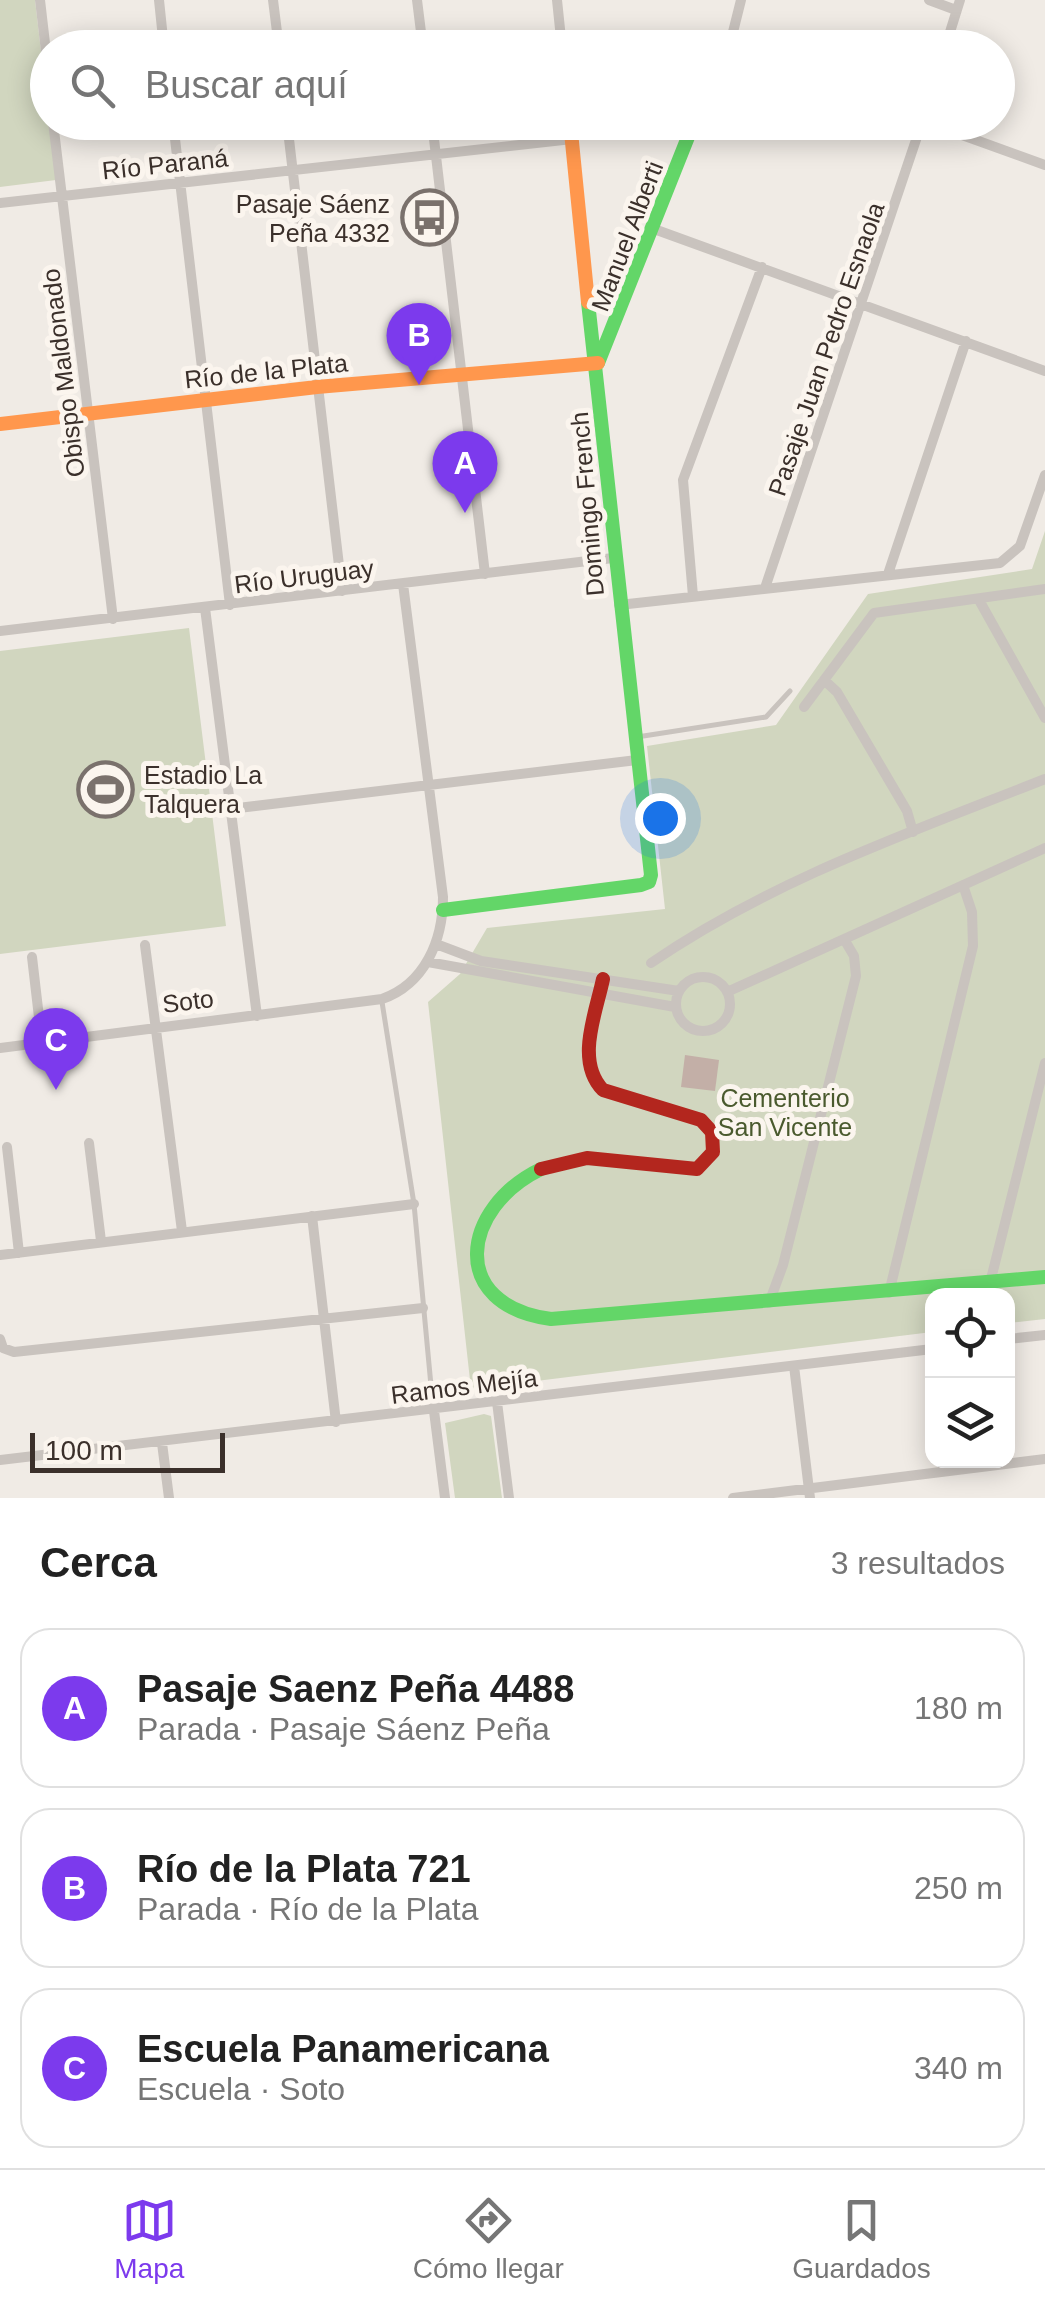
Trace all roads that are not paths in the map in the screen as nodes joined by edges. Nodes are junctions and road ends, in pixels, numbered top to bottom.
1 (40, 0) edge
2 (159, 0) edge
3 (273, 0) edge
4 (416, 0) edge
5 (557, 0) edge
6 (741, 0) edge
7 (930, 0) edge
8 (958, 5) edge
9 (43, 30) edge
10 (162, 30) edge
11 (277, 30) edge
12 (420, 30) edge
13 (560, 30) edge
14 (734, 30) edge
15 (950, 30) edge
16 (55, 140) edge
17 (175, 140) edge
18 (289, 140) edge
19 (434, 140) edge
20 (562, 140) edge
21 (572, 140) edge
22 (687, 140) edge
23 (918, 140) edge
24 (975, 140) edge
25 (436, 153) junction
26 (1045, 165) edge
27 (292, 170) junction
28 (180, 182) junction
29 (61, 196) junction
30 (0, 203) edge
31 (654, 229) junction
32 (762, 267) junction
33 (864, 304) junction
34 (966, 342) junction
35 (597, 364) junction
36 (1045, 372) edge
37 (462, 374) junction
38 (317, 387) junction
39 (205, 400) junction
40 (88, 414) junction
41 (0, 424) edge
42 (1045, 474) edge
43 (614, 558) junction
44 (485, 574) junction
45 (888, 574) junction
46 (403, 584) junction
47 (766, 588) junction
48 (1045, 589) edge
49 (342, 591) junction
50 (693, 596) junction
51 (979, 600) junction
52 (230, 605) junction
53 (619, 605) junction
54 (204, 608) junction
55 (112, 619) junction
56 (0, 632) edge
57 (824, 680) junction
58 (790, 691) dead end
59 (804, 708) dead end
60 (1045, 718) edge
61 (634, 737) junction
62 (637, 760) junction
63 (1045, 780) edge
64 (428, 786) junction
65 (230, 810) junction
66 (913, 832) junction
67 (1045, 848) edge
68 (963, 885) junction
69 (443, 910) junction
70 (844, 939) junction
71 (436, 944) junction
72 (145, 945) dead end
73 (32, 957) dead end
74 (428, 962) junction
75 (651, 964) dead end
76 (602, 987) junction
77 (679, 990) junction
78 (727, 992) junction
79 (382, 999) junction
80 (675, 1006) junction
81 (257, 1016) junction
82 (157, 1028) junction
83 (42, 1043) junction
84 (0, 1048) edge
85 (1045, 1063) edge
86 (89, 1143) dead end
87 (7, 1147) dead end
88 (414, 1204) junction
89 (312, 1216) junction
90 (182, 1231) junction
91 (101, 1242) junction
92 (19, 1252) junction
93 (0, 1255) edge
94 (1045, 1278) edge
95 (990, 1283) junction
96 (889, 1293) junction
97 (770, 1303) junction
98 (423, 1308) junction
99 (323, 1320) junction
100 (1045, 1335) edge
101 (0, 1339) edge
102 (1015, 1339) edge
103 (925, 1350) edge
104 (794, 1366) junction
105 (497, 1402) junction
106 (434, 1411) junction
107 (336, 1422) junction
108 (162, 1443) junction
109 (1045, 1459) edge
110 (0, 1460) edge
111 (809, 1493) edge
112 (169, 1498) edge
113 (444, 1498) edge
114 (509, 1498) edge
115 (732, 1498) edge

1 - 9 street
2 - 10 street
3 - 11 street
4 - 12 street
5 - 13 street
6 - 14 street
7 - 8 street
8 - 15 street
16 - 29 street, Obispo Maldonado
17 - 28 street
18 - 27 street
19 - 25 street
20 - 25 street, Río Paraná
21 - 35 street, Domingo French
22 - 31 street, Manuel Alberti
23 - 33 street, Pasaje Juan Pedro Esnaola
24 - 26 street
25 - 27 street, Río Paraná
25 - 37 street
27 - 28 street, Río Paraná
27 - 38 street
28 - 29 street, Río Paraná
28 - 39 street
29 - 30 street, Río Paraná
29 - 40 street, Obispo Maldonado
31 - 32 street
31 - 35 street, Manuel Alberti
32 - 33 street
32 - 50 street
33 - 34 street
33 - 47 street, Pasaje Juan Pedro Esnaola
34 - 36 street
34 - 45 street
35 - 37 street, Río de la Plata
35 - 43 street, Domingo French
37 - 38 street, Río de la Plata
37 - 44 street
38 - 39 street, Río de la Plata
38 - 49 street
39 - 40 street, Río de la Plata
39 - 52 street
40 - 41 street, Río de la Plata
40 - 55 street, Obispo Maldonado
42 - 45 street
43 - 44 street, Río Uruguay
43 - 53 street, Domingo French
44 - 46 street, Río Uruguay
45 - 47 street
46 - 49 street, Río Uruguay
46 - 64 street
47 - 50 street
48 - 51 street
49 - 52 street, Río Uruguay
50 - 53 street
51 - 57 street
51 - 60 street
52 - 54 street, Río Uruguay
53 - 61 street, Domingo French
54 - 55 street, Río Uruguay
54 - 65 street
55 - 56 street, Río Uruguay
57 - 59 street
57 - 66 street
58 - 61 lane
61 - 62 street, Domingo French
62 - 64 street
62 - 69 street, Domingo French
63 - 66 street
64 - 65 street
64 - 69 street
65 - 81 street
66 - 75 street
67 - 68 street
68 - 70 street
68 - 96 street
69 - 71 street
70 - 78 street
70 - 97 street
71 - 74 street
71 - 76 street
72 - 82 street
73 - 83 street
74 - 76 street
74 - 79 street
76 - 77 street
76 - 80 street
76 - 97 street
77 - 78 street
77 - 80 street
78 - 80 street
79 - 81 street, Soto
79 - 88 lane
81 - 82 street, Soto
82 - 83 street, Soto
82 - 90 street
83 - 84 street, Soto
85 - 95 street
86 - 91 street
87 - 92 street
88 - 89 street
88 - 98 lane
89 - 90 street
89 - 99 street
90 - 91 street
91 - 92 street
92 - 93 street
94 - 95 street
95 - 96 street
96 - 97 street
98 - 99 street
98 - 106 lane
99 - 101 street
99 - 107 street
100 - 102 street
103 - 104 street, Ramos Mejía
104 - 105 street, Ramos Mejía
104 - 111 street
105 - 106 street, Ramos Mejía
105 - 114 street
106 - 107 street, Ramos Mejía
106 - 113 street
107 - 108 street, Ramos Mejía
108 - 110 street, Ramos Mejía
108 - 112 street
109 - 111 street
111 - 115 street

